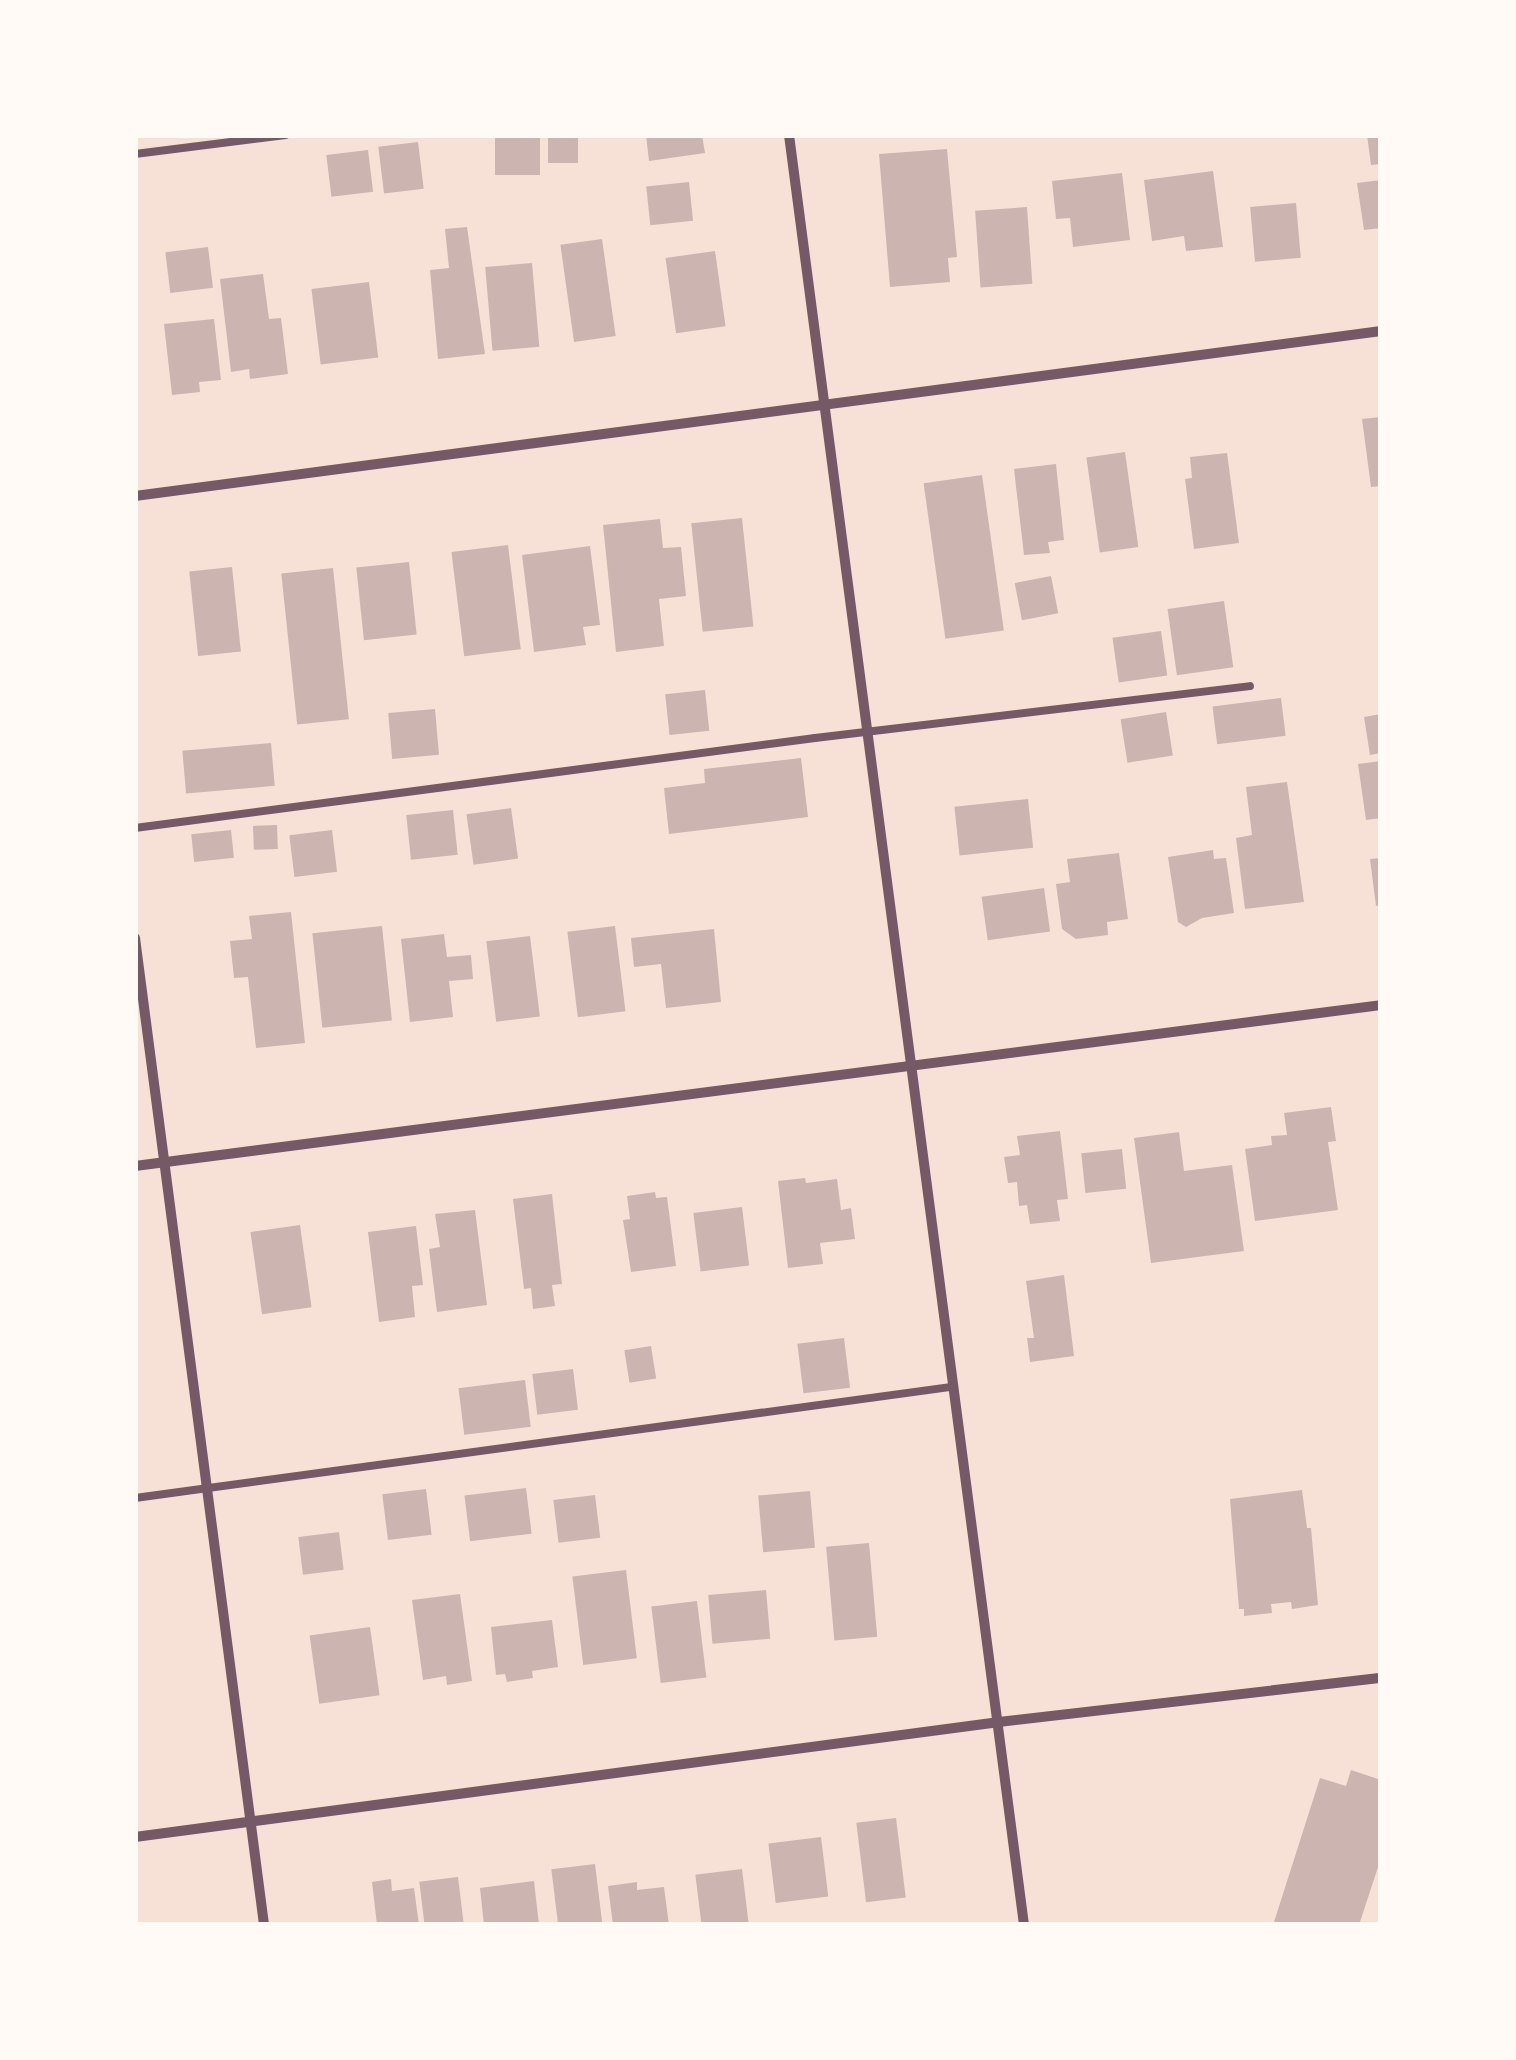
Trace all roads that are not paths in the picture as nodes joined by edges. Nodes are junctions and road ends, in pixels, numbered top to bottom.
1 (286, 135) edge
2 (789, 135) edge
3 (135, 154) edge
4 (1381, 331) edge
5 (824, 407) junction
6 (135, 496) edge
7 (1250, 686) dead end
8 (866, 732) junction
9 (135, 828) edge
10 (135, 938) edge
11 (1381, 1005) edge
12 (910, 1066) junction
13 (164, 1162) junction
14 (135, 1166) edge
15 (951, 1387) junction
16 (206, 1490) junction
17 (135, 1498) edge
18 (1381, 1678) edge
19 (999, 1722) junction
20 (249, 1823) junction
21 (135, 1837) edge
22 (264, 1925) edge
23 (1024, 1925) edge

1 - 3 lane
2 - 5 street
4 - 5 street
5 - 6 street
5 - 8 street
7 - 8 lane
8 - 9 lane
8 - 12 street
10 - 13 street
11 - 12 street
12 - 13 street
12 - 15 street
13 - 14 street
13 - 16 street
15 - 16 lane
15 - 19 street
16 - 17 lane
16 - 20 street
18 - 19 street
19 - 20 street
19 - 23 street
20 - 21 street
20 - 22 street

